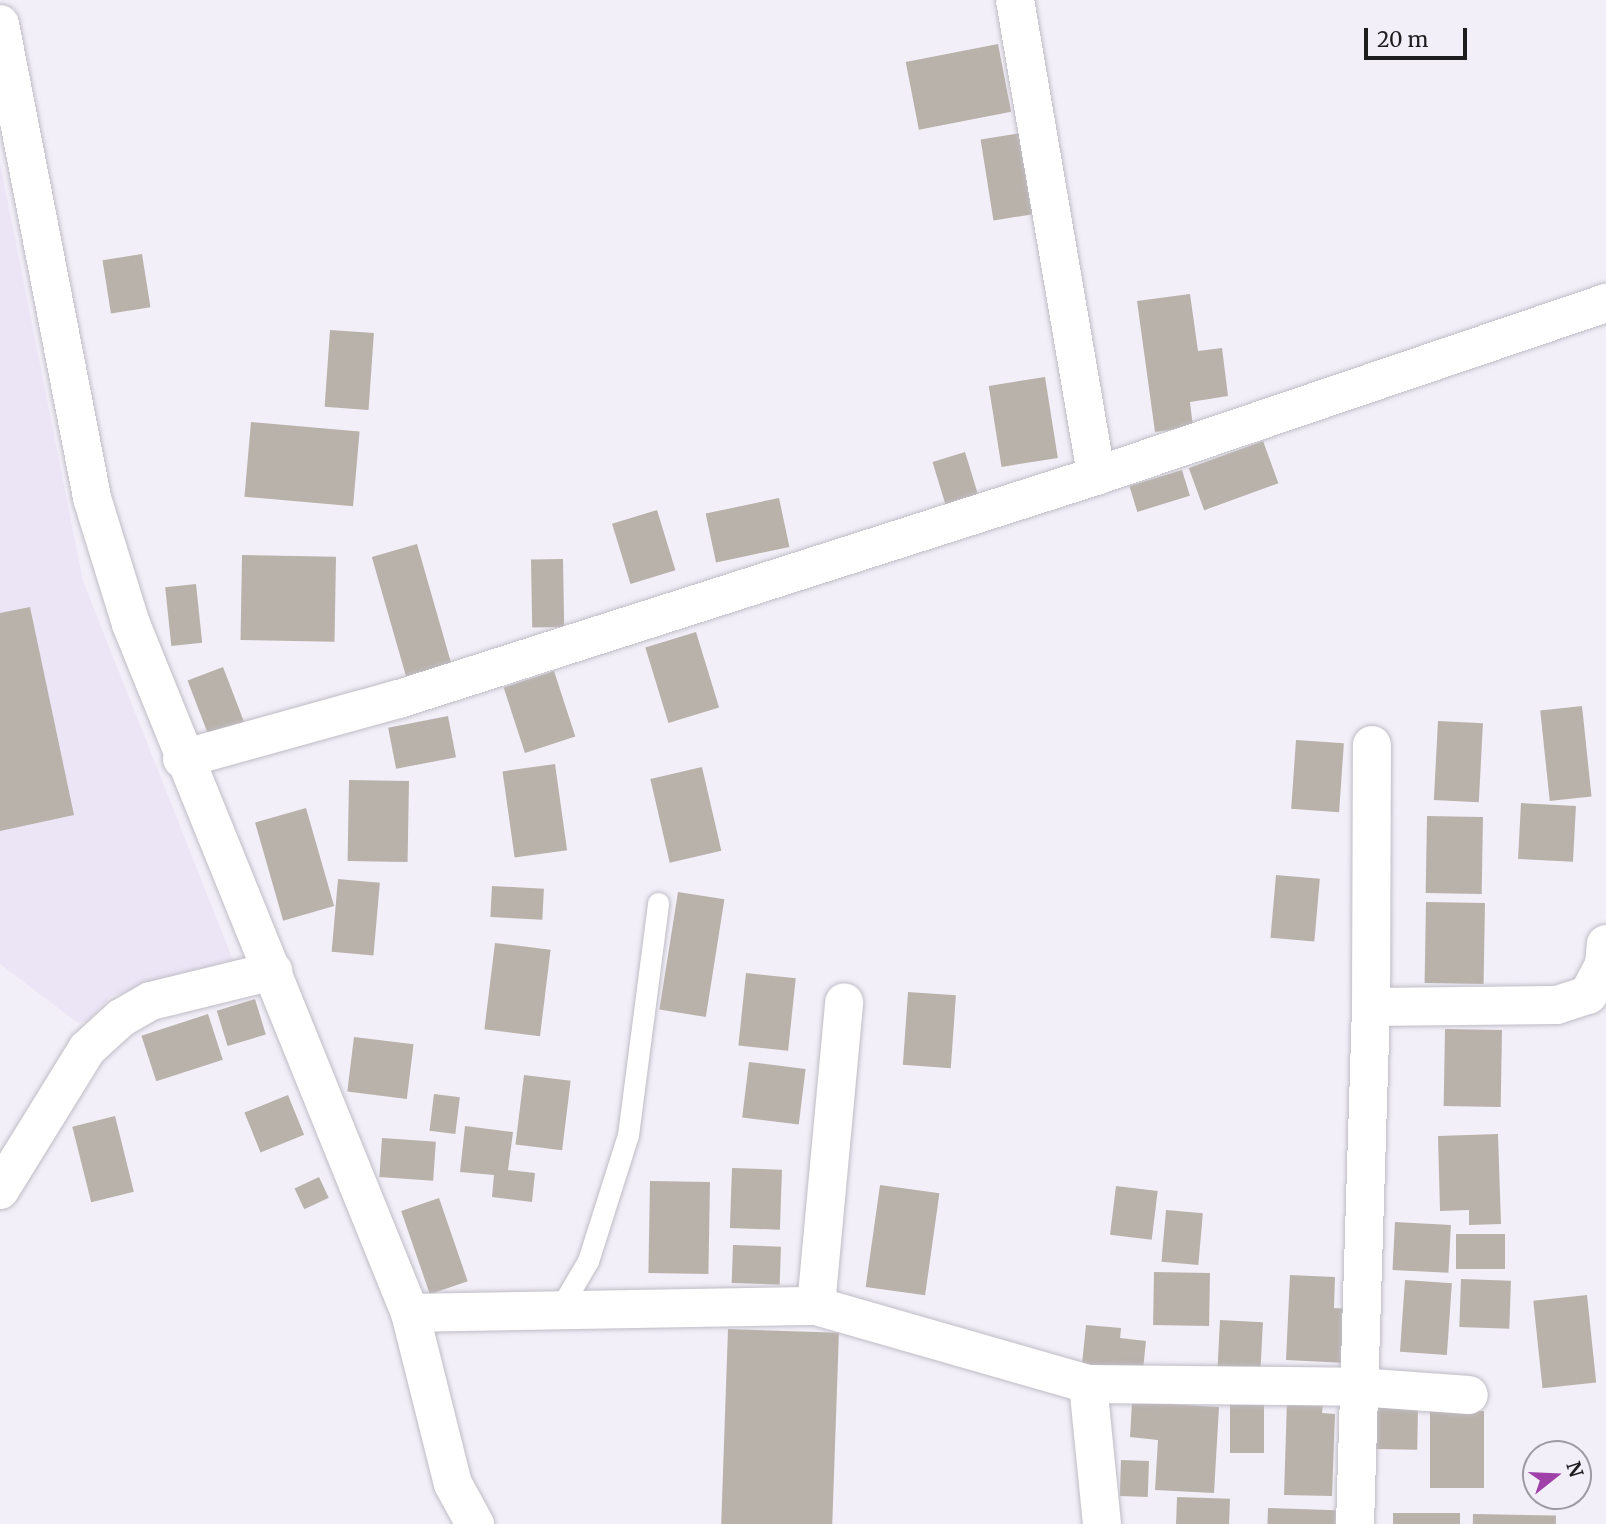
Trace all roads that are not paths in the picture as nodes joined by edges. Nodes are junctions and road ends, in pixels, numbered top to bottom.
1 (1015, 0) edge
2 (0, 24) edge
3 (1606, 303) edge
4 (1096, 476) junction
5 (1372, 745) dead end
6 (182, 759) junction
7 (658, 903) dead end
8 (1606, 944) edge
9 (273, 971) junction
10 (844, 1002) dead end
11 (1371, 1007) junction
12 (0, 1190) edge
13 (816, 1306) junction
14 (559, 1310) junction
15 (410, 1313) junction
16 (1088, 1384) junction
17 (1358, 1387) junction
18 (1469, 1395) dead end
19 (475, 1524) edge
20 (1102, 1524) edge
21 (1355, 1524) edge

1 - 4 street
2 - 6 street
3 - 4 street
4 - 6 street
5 - 11 street
6 - 9 street
7 - 14 lane
8 - 11 street
9 - 12 street
9 - 15 street
10 - 13 street
11 - 17 street
13 - 14 street
13 - 16 street
14 - 15 street
15 - 19 street
16 - 17 street
16 - 20 street
17 - 18 street
17 - 21 street

